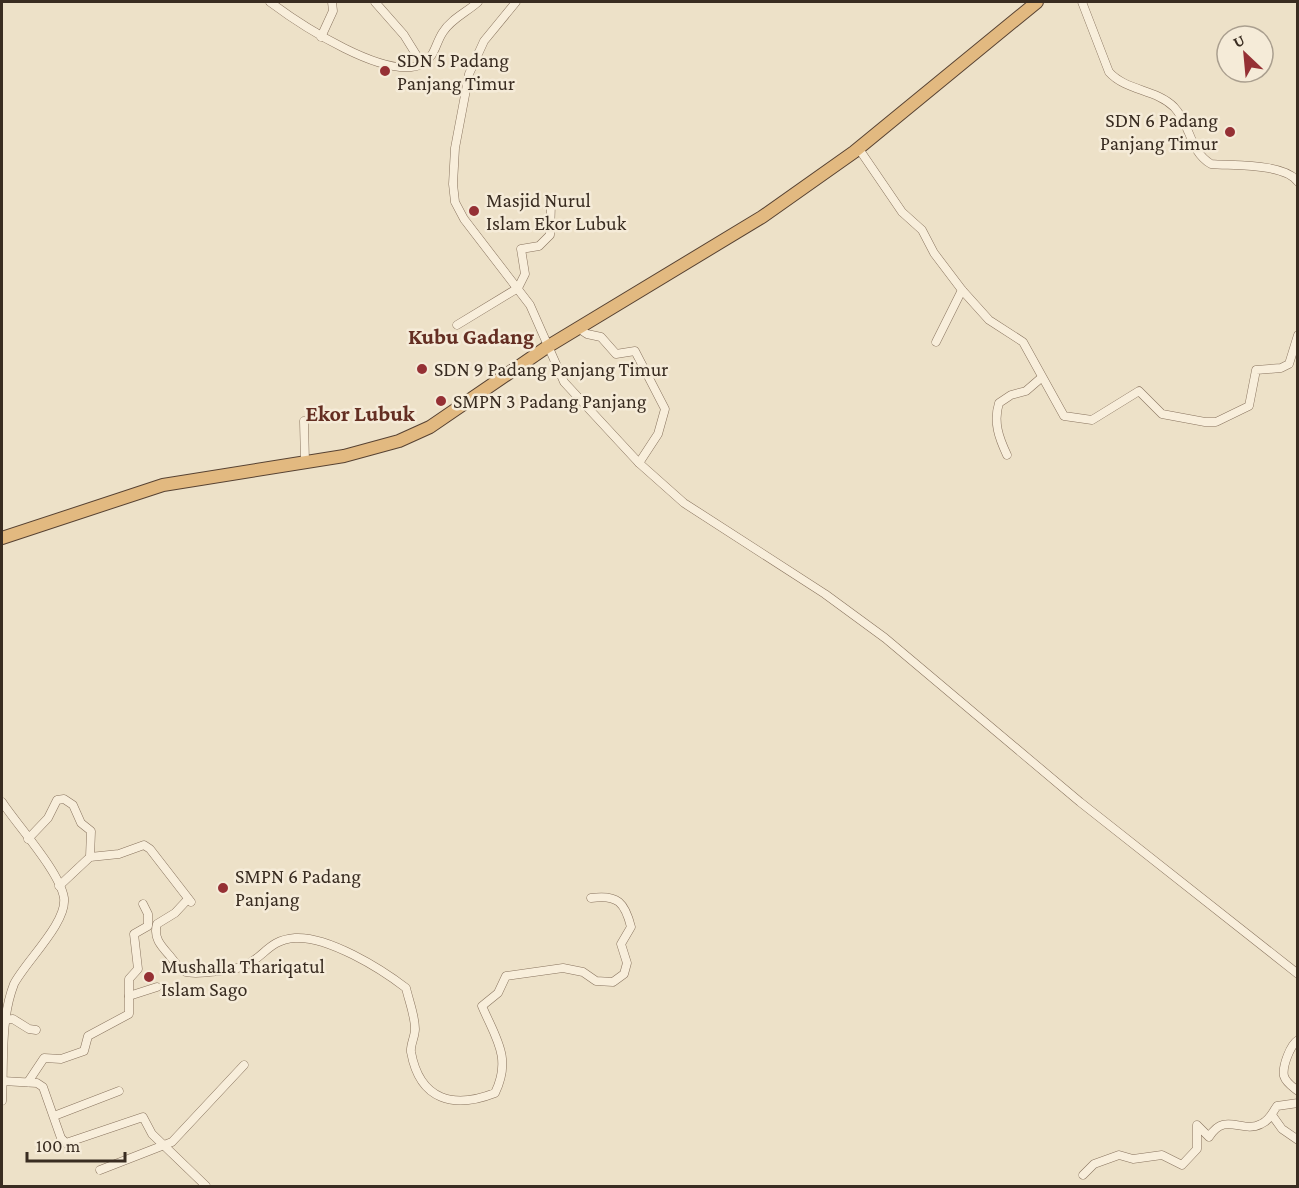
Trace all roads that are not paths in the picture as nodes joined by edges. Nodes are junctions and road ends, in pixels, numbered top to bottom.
1 (270, 2) edge
2 (332, 2) edge
3 (375, 2) edge
4 (478, 2) edge
5 (516, 2) edge
6 (1036, 2) edge
7 (1082, 2) edge
8 (321, 37) junction
9 (423, 64) junction
10 (859, 149) junction
11 (1298, 182) edge
12 (551, 203) dead end
13 (518, 288) junction
14 (962, 290) junction
15 (458, 325) dead end
16 (579, 328) junction
17 (1298, 335) edge
18 (936, 342) dead end
19 (548, 347) junction
20 (1041, 378) junction
21 (304, 421) dead end
22 (1007, 455) dead end
23 (639, 463) junction
24 (305, 464) junction
25 (2, 537) edge
26 (2, 802) edge
27 (28, 839) junction
28 (90, 856) junction
29 (59, 886) junction
30 (591, 898) dead end
31 (143, 904) dead end
32 (1298, 974) edge
33 (157, 987) dead end
34 (129, 996) junction
35 (3, 1020) edge
36 (36, 1030) dead end
37 (1298, 1040) edge
38 (244, 1065) dead end
39 (3, 1081) edge
40 (28, 1082) junction
41 (118, 1091) dead end
42 (1298, 1091) edge
43 (2, 1101) edge
44 (1298, 1103) edge
45 (1272, 1115) junction
46 (54, 1116) junction
47 (1298, 1140) edge
48 (166, 1146) junction
49 (100, 1170) dead end
50 (1083, 1175) dead end
51 (206, 1186) edge

1 - 8 street
2 - 8 street
3 - 9 street
4 - 9 street
5 - 13 street
6 - 10 highway
7 - 11 street
8 - 9 street
10 - 14 street
10 - 16 highway
12 - 13 street
13 - 15 street
13 - 19 street
14 - 18 street
14 - 20 street
16 - 19 highway
16 - 23 street
17 - 20 street
19 - 23 street
19 - 24 highway
20 - 22 street
21 - 24 street
23 - 32 street
24 - 25 highway
26 - 27 street
27 - 28 street
27 - 29 street
28 - 29 street
28 - 30 street
29 - 35 street
31 - 34 street
33 - 34 street
34 - 40 street
35 - 36 street
35 - 39 street
37 - 42 street
38 - 48 street
39 - 40 street
39 - 43 street
40 - 46 street
41 - 46 street
44 - 45 street
45 - 47 street
45 - 50 street
46 - 48 street
48 - 49 street
48 - 51 street

